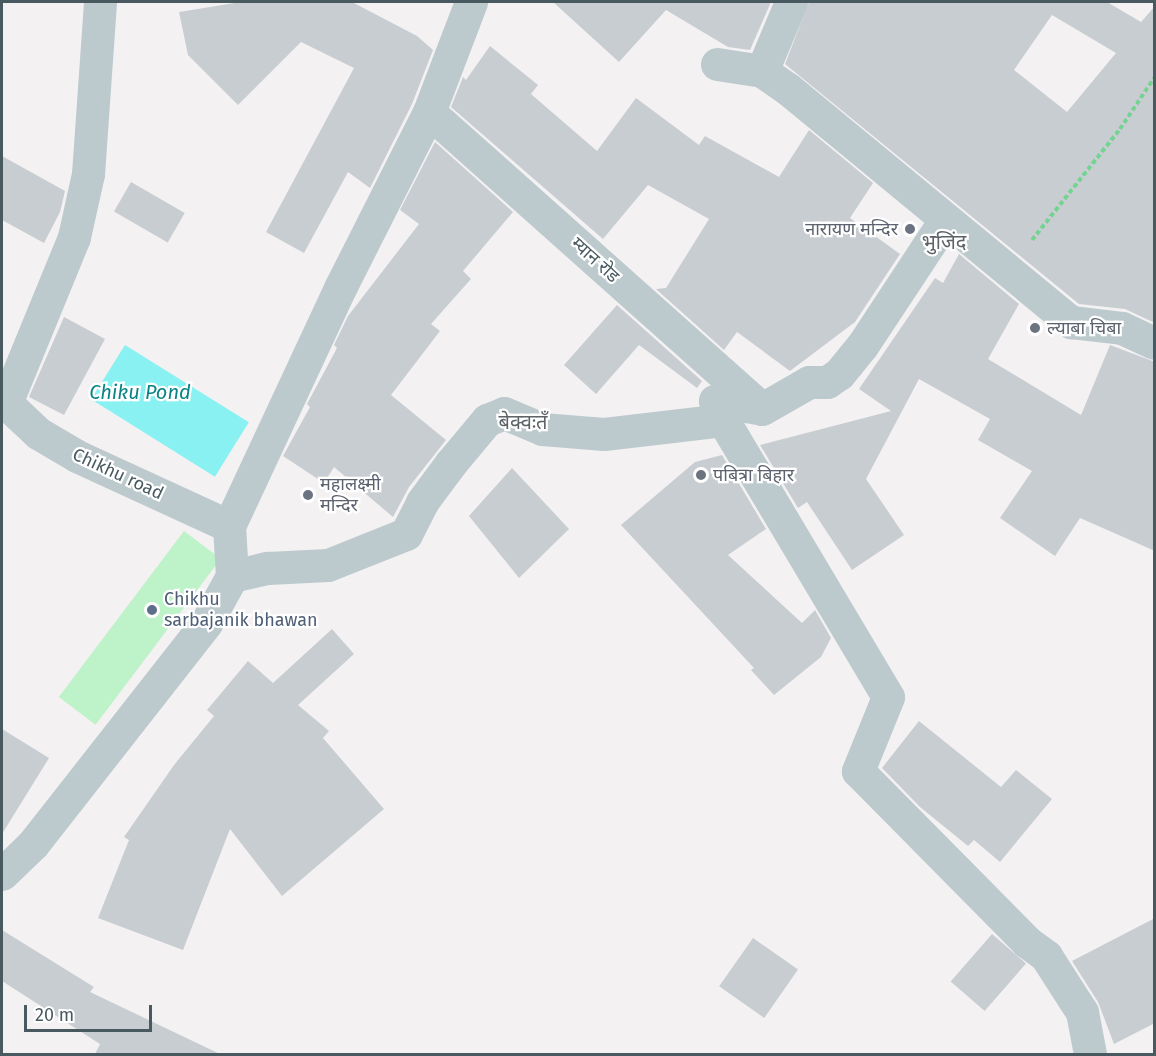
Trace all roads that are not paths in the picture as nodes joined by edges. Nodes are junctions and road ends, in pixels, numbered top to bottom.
1 (100, 2) edge
2 (471, 2) edge
3 (791, 2) edge
4 (717, 63) dead end
5 (762, 71) junction
6 (429, 112) junction
7 (945, 220) junction
8 (1155, 343) edge
9 (762, 409) junction
10 (723, 420) junction
11 (229, 526) junction
12 (232, 576) junction
13 (2, 874) edge
14 (1089, 1054) edge

1 - 11 street, Chikhu road
2 - 6 street
3 - 5 street
4 - 5 street
5 - 7 street
6 - 9 street, म्यान रोड
6 - 11 street
7 - 8 street
7 - 9 street
9 - 10 street
10 - 12 street
10 - 14 street
11 - 12 street
12 - 13 street

